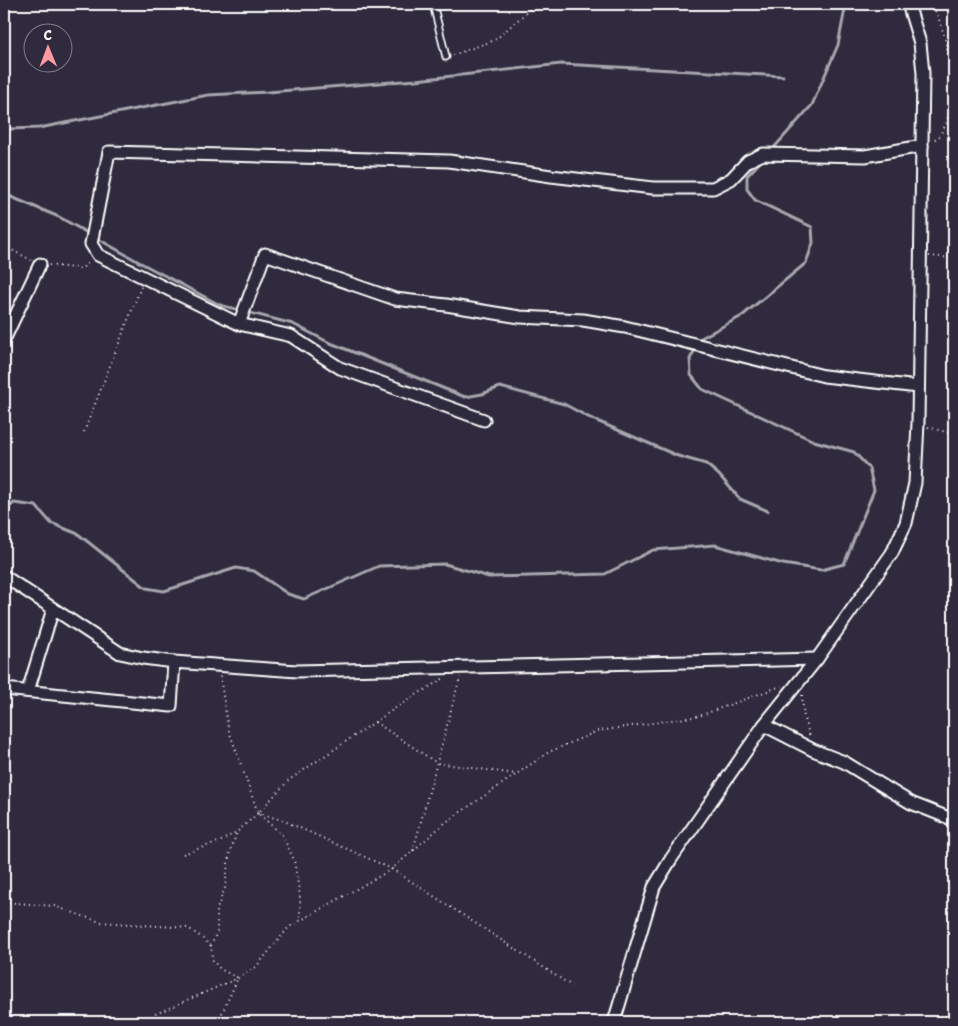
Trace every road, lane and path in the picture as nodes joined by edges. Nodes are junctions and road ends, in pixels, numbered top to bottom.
1 (433, 4) edge
2 (548, 4) edge
3 (908, 4) edge
4 (928, 4) edge
5 (446, 58) joint
6 (922, 146) junction
7 (4, 246) edge
8 (98, 255) junction
9 (920, 256) junction
10 (954, 258) edge
11 (40, 264) junction
12 (144, 278) junction
13 (239, 324) junction
14 (4, 340) edge
15 (918, 387) junction
16 (484, 420) dead end
17 (918, 424) junction
18 (84, 432) dead end
19 (954, 434) edge
20 (4, 576) edge
21 (53, 609) junction
22 (817, 659) junction
23 (174, 662) junction
24 (219, 666) junction
25 (462, 667) junction
26 (445, 678) dead end
27 (800, 679) junction
28 (782, 686) dead end
29 (4, 689) edge
30 (28, 690) junction
31 (375, 722) junction
32 (764, 725) junction
33 (825, 754) junction
34 (437, 763) junction
35 (516, 774) junction
36 (258, 814) junction
37 (954, 820) edge
38 (238, 830) junction
39 (413, 851) junction
40 (183, 854) dead end
41 (392, 869) junction
42 (4, 902) edge
43 (300, 920) junction
44 (211, 946) junction
45 (238, 978) junction
46 (572, 986) dead end
47 (137, 1022) edge
48 (218, 1022) edge
49 (614, 1022) edge

1 - 5 lane
2 - 5 path
3 - 6 street
4 - 6 path
6 - 8 street
6 - 9 street
7 - 11 path
8 - 11 path
8 - 12 street
9 - 10 path
9 - 15 street
11 - 14 street
12 - 13 street
12 - 18 path
13 - 15 street
13 - 16 street
15 - 17 street
17 - 19 path
17 - 22 street
20 - 21 street
21 - 23 street
21 - 30 street
22 - 25 street
22 - 27 street
23 - 24 street
23 - 30 street
24 - 25 street
24 - 36 path
25 - 34 path
26 - 31 path
27 - 32 street
27 - 33 path
28 - 35 path
29 - 30 street
31 - 34 path
31 - 36 path
32 - 33 street
32 - 49 street
33 - 37 street
34 - 35 path
34 - 39 path
35 - 39 path
36 - 38 path
36 - 41 path
36 - 43 path
38 - 40 path
38 - 44 path
39 - 41 path
41 - 43 path
41 - 46 path
42 - 44 path
43 - 45 path
44 - 45 path
45 - 47 path
45 - 48 path

